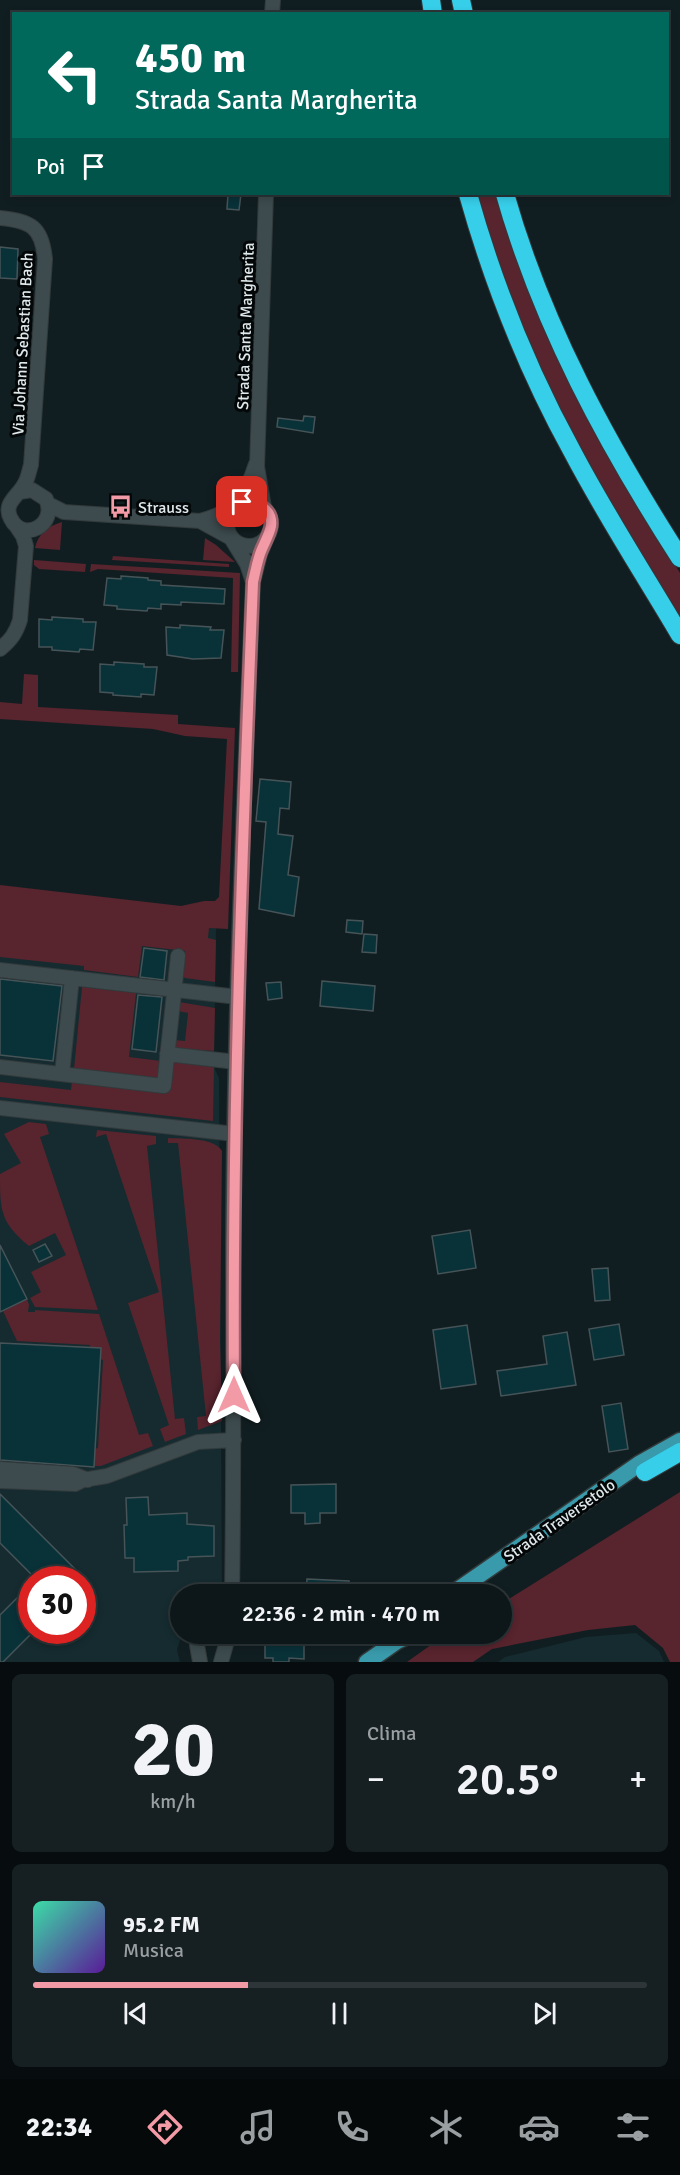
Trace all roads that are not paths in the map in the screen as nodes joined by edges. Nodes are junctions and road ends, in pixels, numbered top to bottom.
1 (266, 195) edge
2 (468, 195) edge
3 (505, 195) edge
4 (0, 218) edge
5 (258, 459) junction
6 (31, 465) junction
7 (37, 491) junction
8 (19, 492) junction
9 (48, 504) junction
10 (236, 505) junction
11 (264, 507) junction
12 (64, 512) junction
13 (200, 521) junction
14 (41, 525) junction
15 (17, 526) junction
16 (268, 535) junction
17 (231, 538) junction
18 (26, 546) junction
19 (680, 558) edge
20 (253, 582) junction
21 (680, 635) edge
22 (0, 649) edge
23 (178, 956) dead end
24 (0, 970) edge
25 (72, 978) junction
26 (174, 990) junction
27 (238, 997) junction
28 (167, 1054) junction
29 (236, 1062) junction
30 (0, 1067) edge
31 (62, 1074) junction
32 (0, 1108) edge
33 (235, 1134) junction
34 (234, 1440) junction
35 (676, 1447) edge
36 (0, 1469) edge
37 (645, 1472) joint
38 (88, 1480) junction
39 (0, 1481) edge
40 (232, 1584) edge
41 (466, 1584) edge
42 (483, 1584) edge
43 (197, 1644) edge
44 (226, 1644) edge
45 (391, 1644) edge
46 (200, 1662) edge
47 (221, 1662) edge
48 (367, 1662) edge

1 - 5 street, Strada Santa Margherita
2 - 21 highway
3 - 19 highway
4 - 6 street, Via Johann Sebastian Bach
5 - 10 street, Strada Santa Margherita
5 - 11 street, Strada Santa Margherita
6 - 7 street, Via Johann Sebastian Bach
6 - 8 street, Via Johann Sebastian Bach
7 - 8 street
7 - 9 street
8 - 15 street
9 - 12 street
9 - 14 street
10 - 11 street
10 - 13 street
10 - 17 street, Strada Santa Margherita
11 - 16 street, Strada Santa Margherita
12 - 13 street
12 - 14 street
13 - 17 street
14 - 15 street
14 - 18 street
15 - 18 street
16 - 17 street
16 - 20 street, Strada Santa Margherita
17 - 20 street, Strada Santa Margherita
18 - 22 street
20 - 27 street, Strada Santa Margherita
23 - 26 street
24 - 25 street
25 - 26 street
25 - 31 street
26 - 27 street
26 - 28 street
27 - 29 street, Strada Santa Margherita
28 - 29 street
28 - 31 street
29 - 33 street, Strada Santa Margherita
30 - 31 street
32 - 33 street
33 - 34 street, Strada Santa Margherita
34 - 38 street
34 - 40 street, Strada Santa Margherita
35 - 37 highway
35 - 41 main road, Strada Traversetolo
36 - 38 street
37 - 42 main road, Strada Traversetolo
38 - 39 street
43 - 46 street
44 - 47 street
45 - 48 main road

